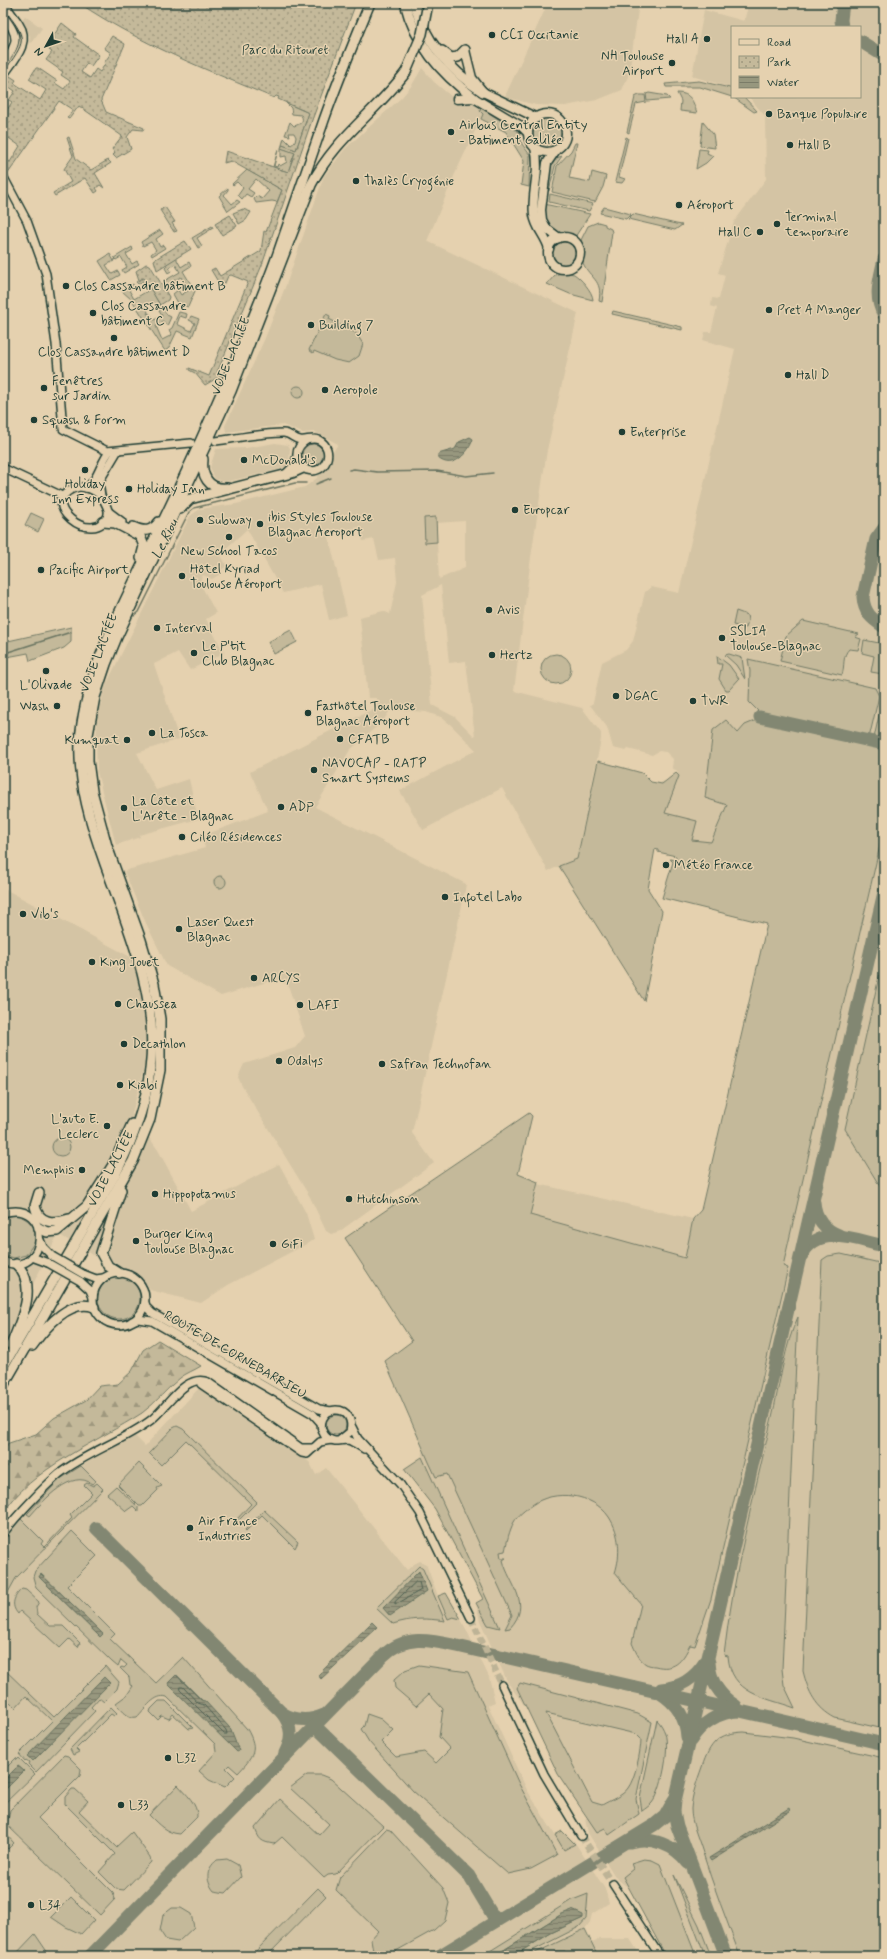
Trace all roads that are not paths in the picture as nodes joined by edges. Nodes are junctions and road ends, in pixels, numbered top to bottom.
1 (370, 3) edge
2 (405, 3) edge
3 (414, 3) edge
4 (428, 3) edge
5 (6, 4) edge
6 (3, 16) edge
7 (426, 32) junction
8 (466, 50) joint
9 (3, 64) edge
10 (3, 76) edge
11 (482, 92) junction
12 (474, 98) junction
13 (457, 99) dead end
14 (537, 118) junction
15 (528, 133) junction
16 (535, 147) junction
17 (556, 150) junction
18 (3, 176) edge
19 (559, 238) junction
20 (549, 249) junction
21 (62, 422) junction
22 (278, 434) junction
23 (79, 438) junction
24 (307, 440) junction
25 (212, 442) junction
26 (191, 443) dead end
27 (298, 450) junction
28 (115, 452) junction
29 (104, 458) junction
30 (297, 459) junction
31 (3, 468) edge
32 (303, 468) junction
33 (287, 474) junction
34 (236, 487) junction
35 (86, 488) junction
36 (176, 493) junction
37 (62, 496) junction
38 (101, 496) junction
39 (109, 513) junction
40 (176, 513) junction
41 (104, 522) junction
42 (121, 610) junction
43 (153, 1037) junction
44 (124, 1176) junction
45 (39, 1193) dead end
46 (3, 1213) edge
47 (74, 1217) junction
48 (39, 1228) junction
49 (40, 1240) junction
50 (32, 1257) junction
51 (3, 1261) edge
52 (16, 1264) junction
53 (119, 1273) junction
54 (82, 1277) junction
55 (103, 1278) junction
56 (93, 1297) junction
57 (145, 1303) junction
58 (94, 1307) junction
59 (132, 1321) junction
60 (3, 1367) edge
61 (4, 1384) edge
62 (331, 1411) junction
63 (321, 1423) junction
64 (352, 1427) junction
65 (323, 1433) junction
66 (331, 1440) junction
67 (340, 1440) junction
68 (320, 1442) junction
69 (375, 1456) junction
70 (3, 1534) edge
71 (471, 1618) tunnel mouth
72 (502, 1685) tunnel mouth
73 (581, 1836) tunnel mouth
74 (613, 1884) tunnel mouth
75 (660, 1956) edge

1 - 36 highway, VOIE LACTÉE
2 - 12 highway
3 - 7 highway
4 - 25 highway, VOIE LACTÉE, bridge
5 - 10 street
6 - 9 street
7 - 8 highway
7 - 11 highway
8 - 11 main road
11 - 14 main road
12 - 13 main road
12 - 15 main road
14 - 15 main road
14 - 17 main road
15 - 16 main road
16 - 17 main road
16 - 20 main road
17 - 19 main road
18 - 21 street
19 - 20 main road
19 - 20 main road
21 - 23 street
21 - 28 street
22 - 24 street
22 - 25 street
22 - 27 street
23 - 28 street
23 - 29 street
24 - 27 street
24 - 32 street
25 - 34 highway
25 - 40 highway, VOIE LACTÉE
26 - 28 street
27 - 30 street
28 - 29 street
28 - 38 street
29 - 35 street
30 - 32 street
30 - 33 highway
31 - 37 street
32 - 33 highway
33 - 34 highway
34 - 40 highway
35 - 37 street
35 - 38 street
36 - 39 highway
36 - 42 highway, VOIE LACTÉE
37 - 41 street
38 - 39 street
39 - 41 street
40 - 44 highway, VOIE LACTÉE
41 - 42 highway
42 - 43 highway, VOIE LACTÉE
43 - 47 highway
43 - 60 highway, VOIE LACTÉE
44 - 53 highway
44 - 61 highway, VOIE LACTÉE
45 - 47 highway
46 - 48 street
47 - 48 highway
48 - 49 street
49 - 50 street
49 - 54 street, bridge
50 - 52 street
50 - 54 street, bridge
51 - 52 street
52 - 60 highway
53 - 55 street
53 - 57 street
54 - 55 street
54 - 56 street
55 - 56 street
56 - 58 street
57 - 59 street
57 - 62 street, ROUTE DE CORNEBARRIEU
58 - 59 street
58 - 61 highway
59 - 63 street, ROUTE DE CORNEBARRIEU
62 - 63 street
62 - 64 street
63 - 65 street
64 - 67 street
64 - 69 street
65 - 66 street
65 - 68 street
66 - 67 street
66 - 68 street
67 - 69 street
68 - 70 street
69 - 71 street
72 - 73 street
74 - 75 street

